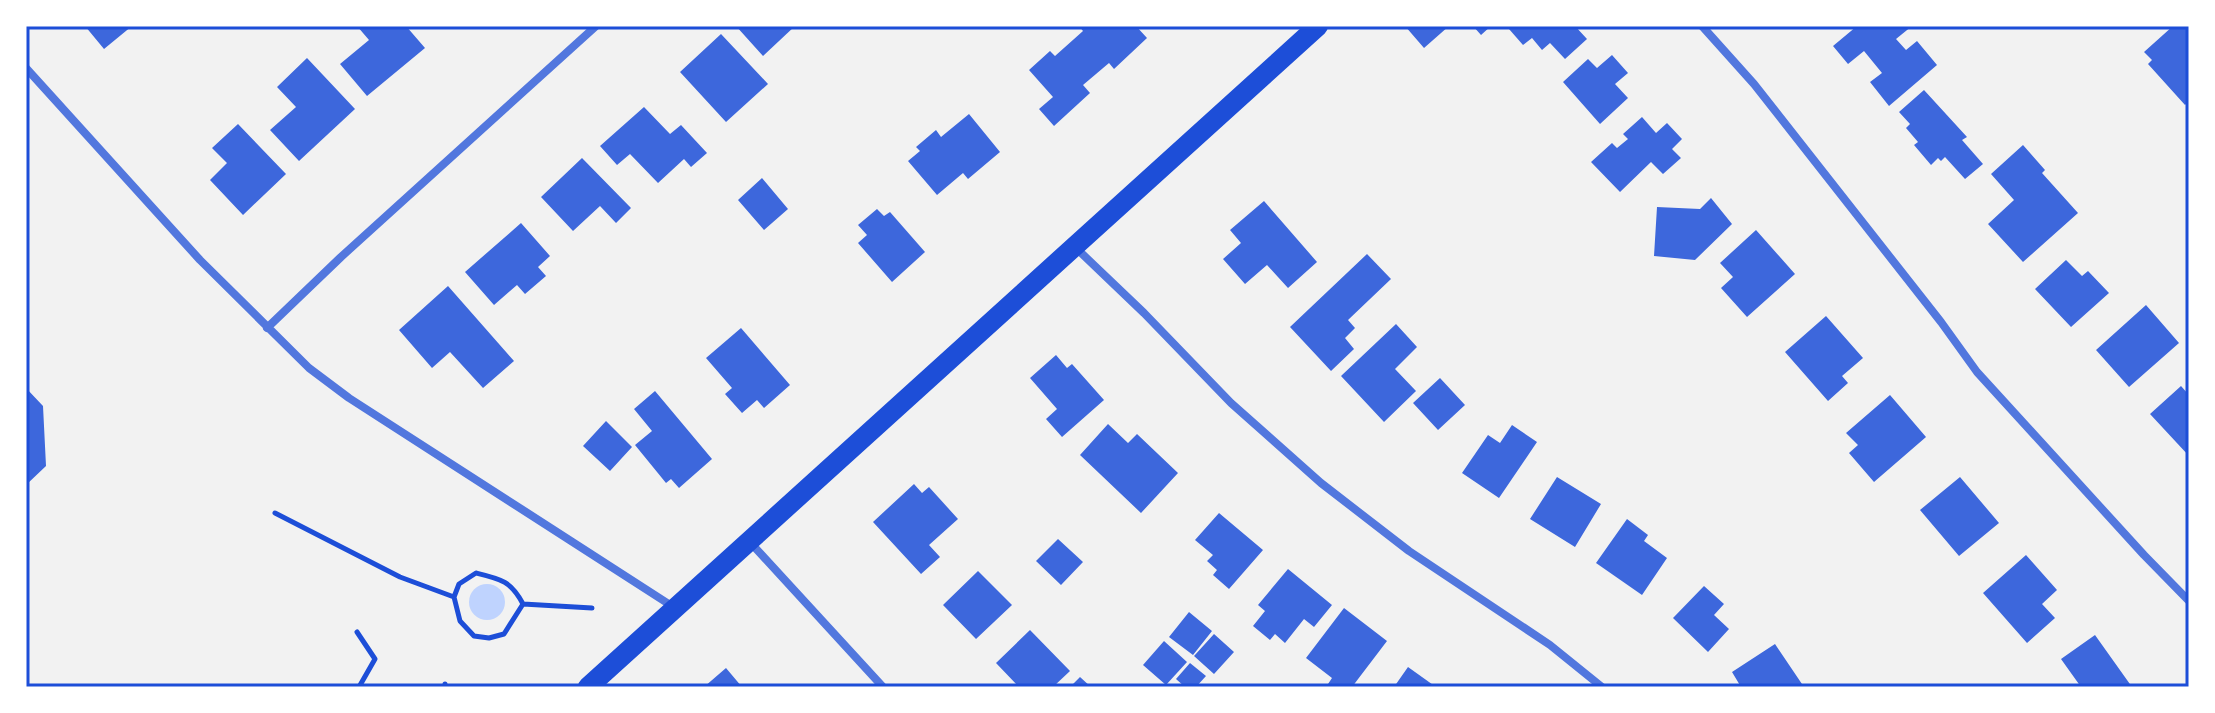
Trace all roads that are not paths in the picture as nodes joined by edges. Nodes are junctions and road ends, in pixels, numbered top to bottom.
1 (596, 26) edge
2 (1318, 26) edge
3 (1702, 26) edge
4 (26, 68) edge
5 (1074, 247) junction
6 (267, 328) junction
7 (749, 541) junction
8 (2189, 601) edge
9 (675, 608) junction
10 (588, 687) edge
11 (883, 687) edge
12 (1602, 687) edge

1 - 6 street
2 - 5 main road
3 - 8 street
4 - 6 street
5 - 7 main road
5 - 12 street
6 - 9 street
7 - 9 main road
7 - 11 street
9 - 10 main road

